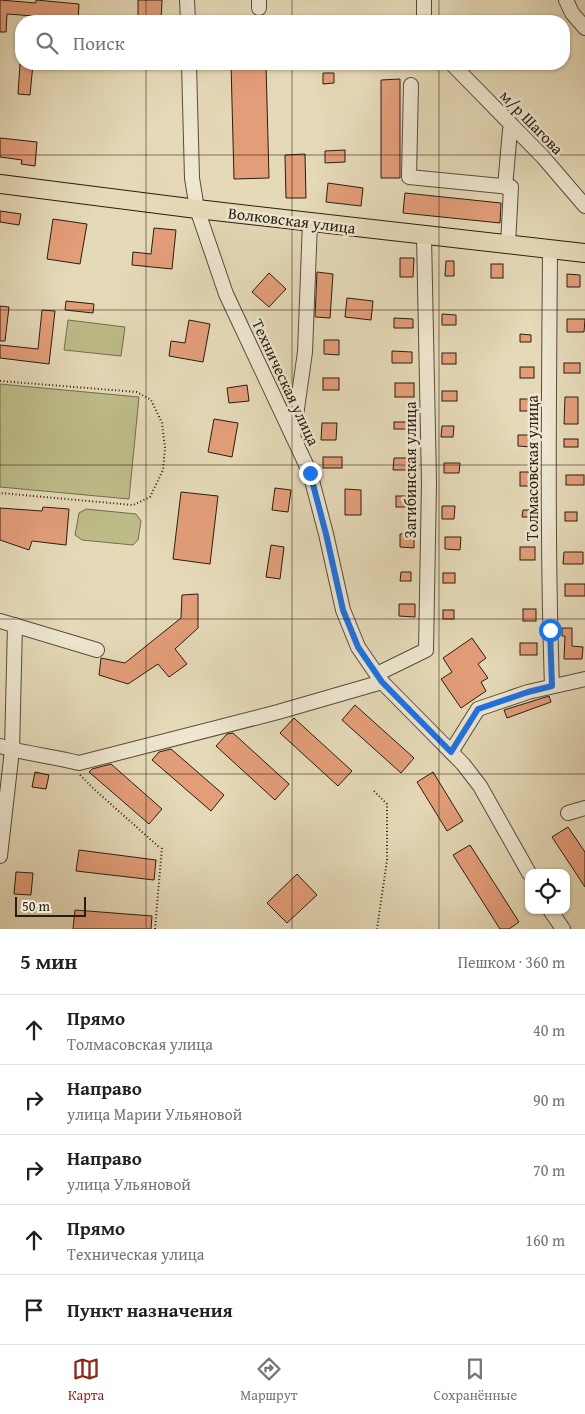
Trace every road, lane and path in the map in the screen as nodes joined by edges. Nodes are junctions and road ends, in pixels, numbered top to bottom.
1 (187, 0) edge
2 (424, 0) edge
3 (566, 0) edge
4 (188, 15) edge
5 (424, 15) edge
6 (585, 28) edge
7 (189, 70) edge
8 (458, 70) edge
9 (411, 85) dead end
10 (510, 130) dead end
11 (0, 184) edge
12 (505, 186) junction
13 (585, 206) edge
14 (197, 209) junction
15 (310, 222) junction
16 (424, 236) junction
17 (508, 245) junction
18 (550, 250) junction
19 (585, 253) edge
20 (0, 381) edge
21 (293, 438) junction
22 (0, 493) edge
23 (0, 621) edge
24 (15, 625) junction
25 (97, 650) dead end
26 (379, 678) junction
27 (585, 679) edge
28 (552, 686) junction
29 (6, 748) edge
30 (451, 752) junction
31 (65, 760) junction
32 (374, 791) dead end
33 (585, 808) edge
34 (568, 813) dead end
35 (0, 856) edge
36 (527, 869) edge
37 (553, 914) edge
38 (155, 929) edge
39 (377, 929) edge
40 (563, 929) edge

1 - 4 street
2 - 5 street
3 - 6 street
7 - 14 street, Техническая улица
8 - 13 street, м/р Шагова
9 - 12 street
10 - 12 street
11 - 14 main road, Волковская улица
12 - 17 street
14 - 15 main road, Волковская улица
14 - 21 street, Техническая улица
15 - 16 main road, Волковская улица
15 - 21 street
16 - 17 main road, Волковская улица
16 - 26 street, Загибинская улица
17 - 18 main road, Волковская улица
18 - 19 main road, Волковская улица
18 - 28 street, Толмасовская улица
20 - 22 path
21 - 26 street, Техническая улица
23 - 24 street
24 - 25 street
24 - 29 street
26 - 30 street, Техническая улица
26 - 31 street
27 - 28 street
28 - 30 street
29 - 31 street
29 - 35 street
30 - 36 street, Техническая улица
31 - 38 path
32 - 39 path
33 - 34 street
37 - 40 street

